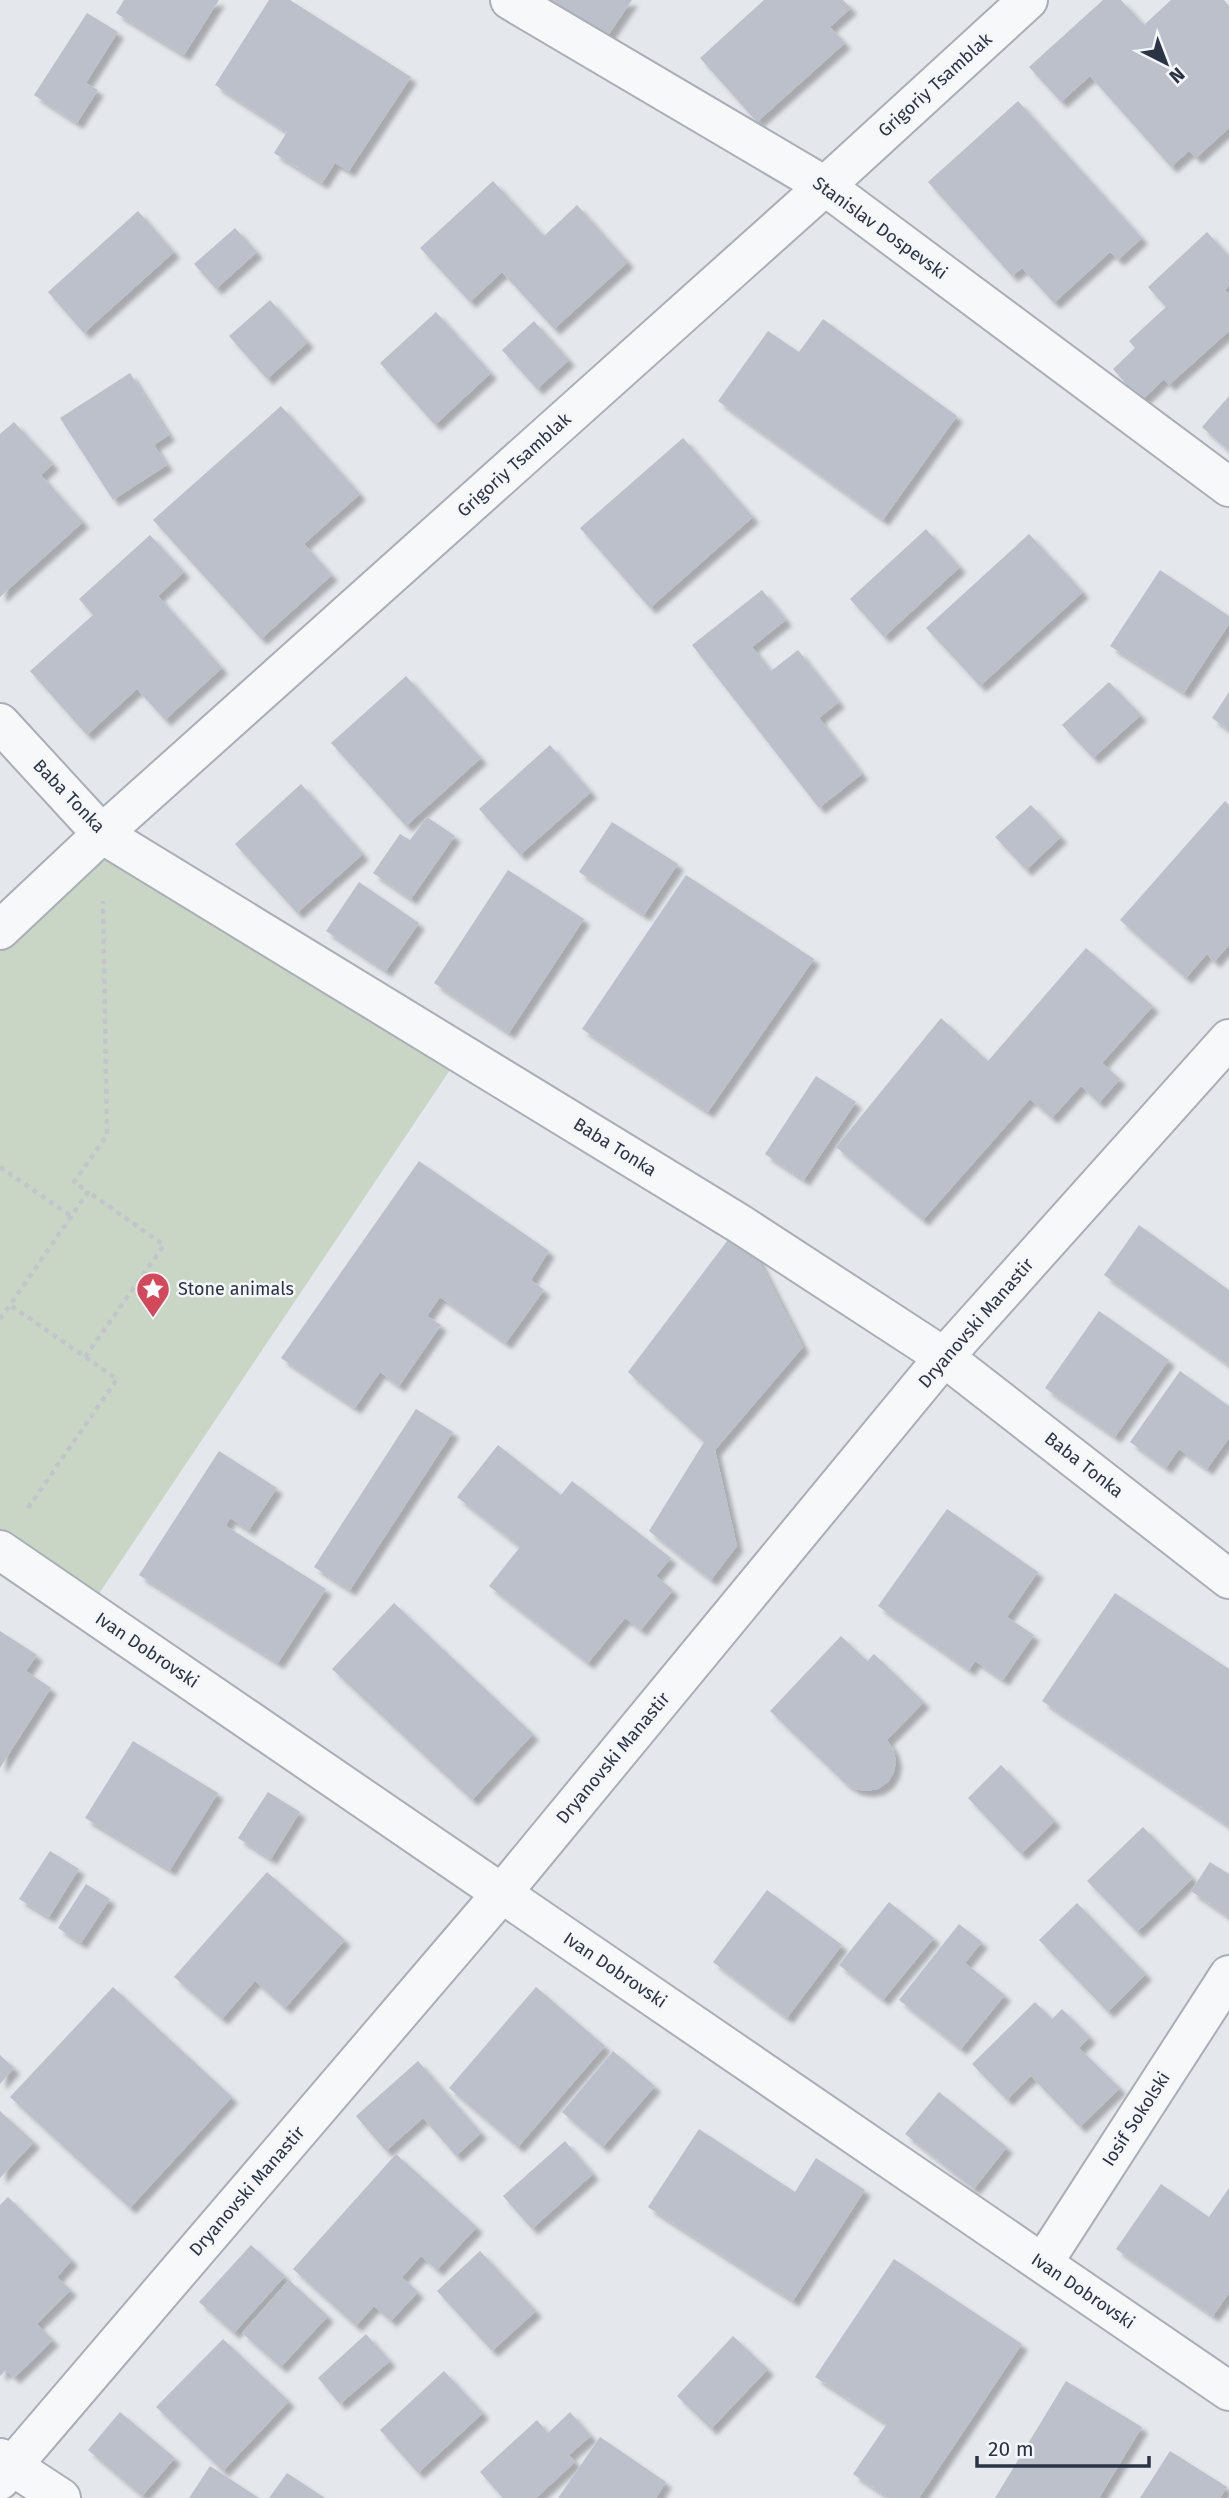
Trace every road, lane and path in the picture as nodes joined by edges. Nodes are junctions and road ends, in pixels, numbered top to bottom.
1 (510, 0) edge
2 (1028, 0) edge
3 (825, 186) junction
4 (1229, 487) edge
5 (0, 723) edge
6 (102, 834) junction
7 (0, 930) edge
8 (1229, 1039) edge
9 (0, 1167) edge
10 (88, 1192) junction
11 (71, 1216) junction
12 (10, 1305) junction
13 (0, 1319) edge
14 (85, 1357) junction
15 (944, 1357) junction
16 (23, 1515) dead end
17 (0, 1550) edge
18 (1229, 1579) edge
19 (502, 1893) junction
20 (1229, 1975) edge
21 (1043, 2263) junction
22 (1229, 2391) edge
23 (4, 2468) edge
24 (61, 2498) edge

1 - 3 street, Stanislav Dospevski
2 - 3 street, Grigoriy Tsamblak
3 - 4 street, Stanislav Dospevski
3 - 6 street, Grigoriy Tsamblak
5 - 6 street, Baba Tonka
6 - 7 street, Grigoriy Tsamblak
6 - 10 path
6 - 15 street, Baba Tonka
8 - 15 street, Dryanovski Manastir
9 - 11 path
10 - 11 path
10 - 14 path
11 - 12 path
12 - 13 path
12 - 14 path
14 - 16 path
15 - 18 street, Baba Tonka
15 - 19 street, Dryanovski Manastir
17 - 19 street, Ivan Dobrovski
19 - 21 street, Ivan Dobrovski
19 - 23 street, Dryanovski Manastir
20 - 21 street, Iosif Sokolski
21 - 22 street, Ivan Dobrovski
23 - 24 street

